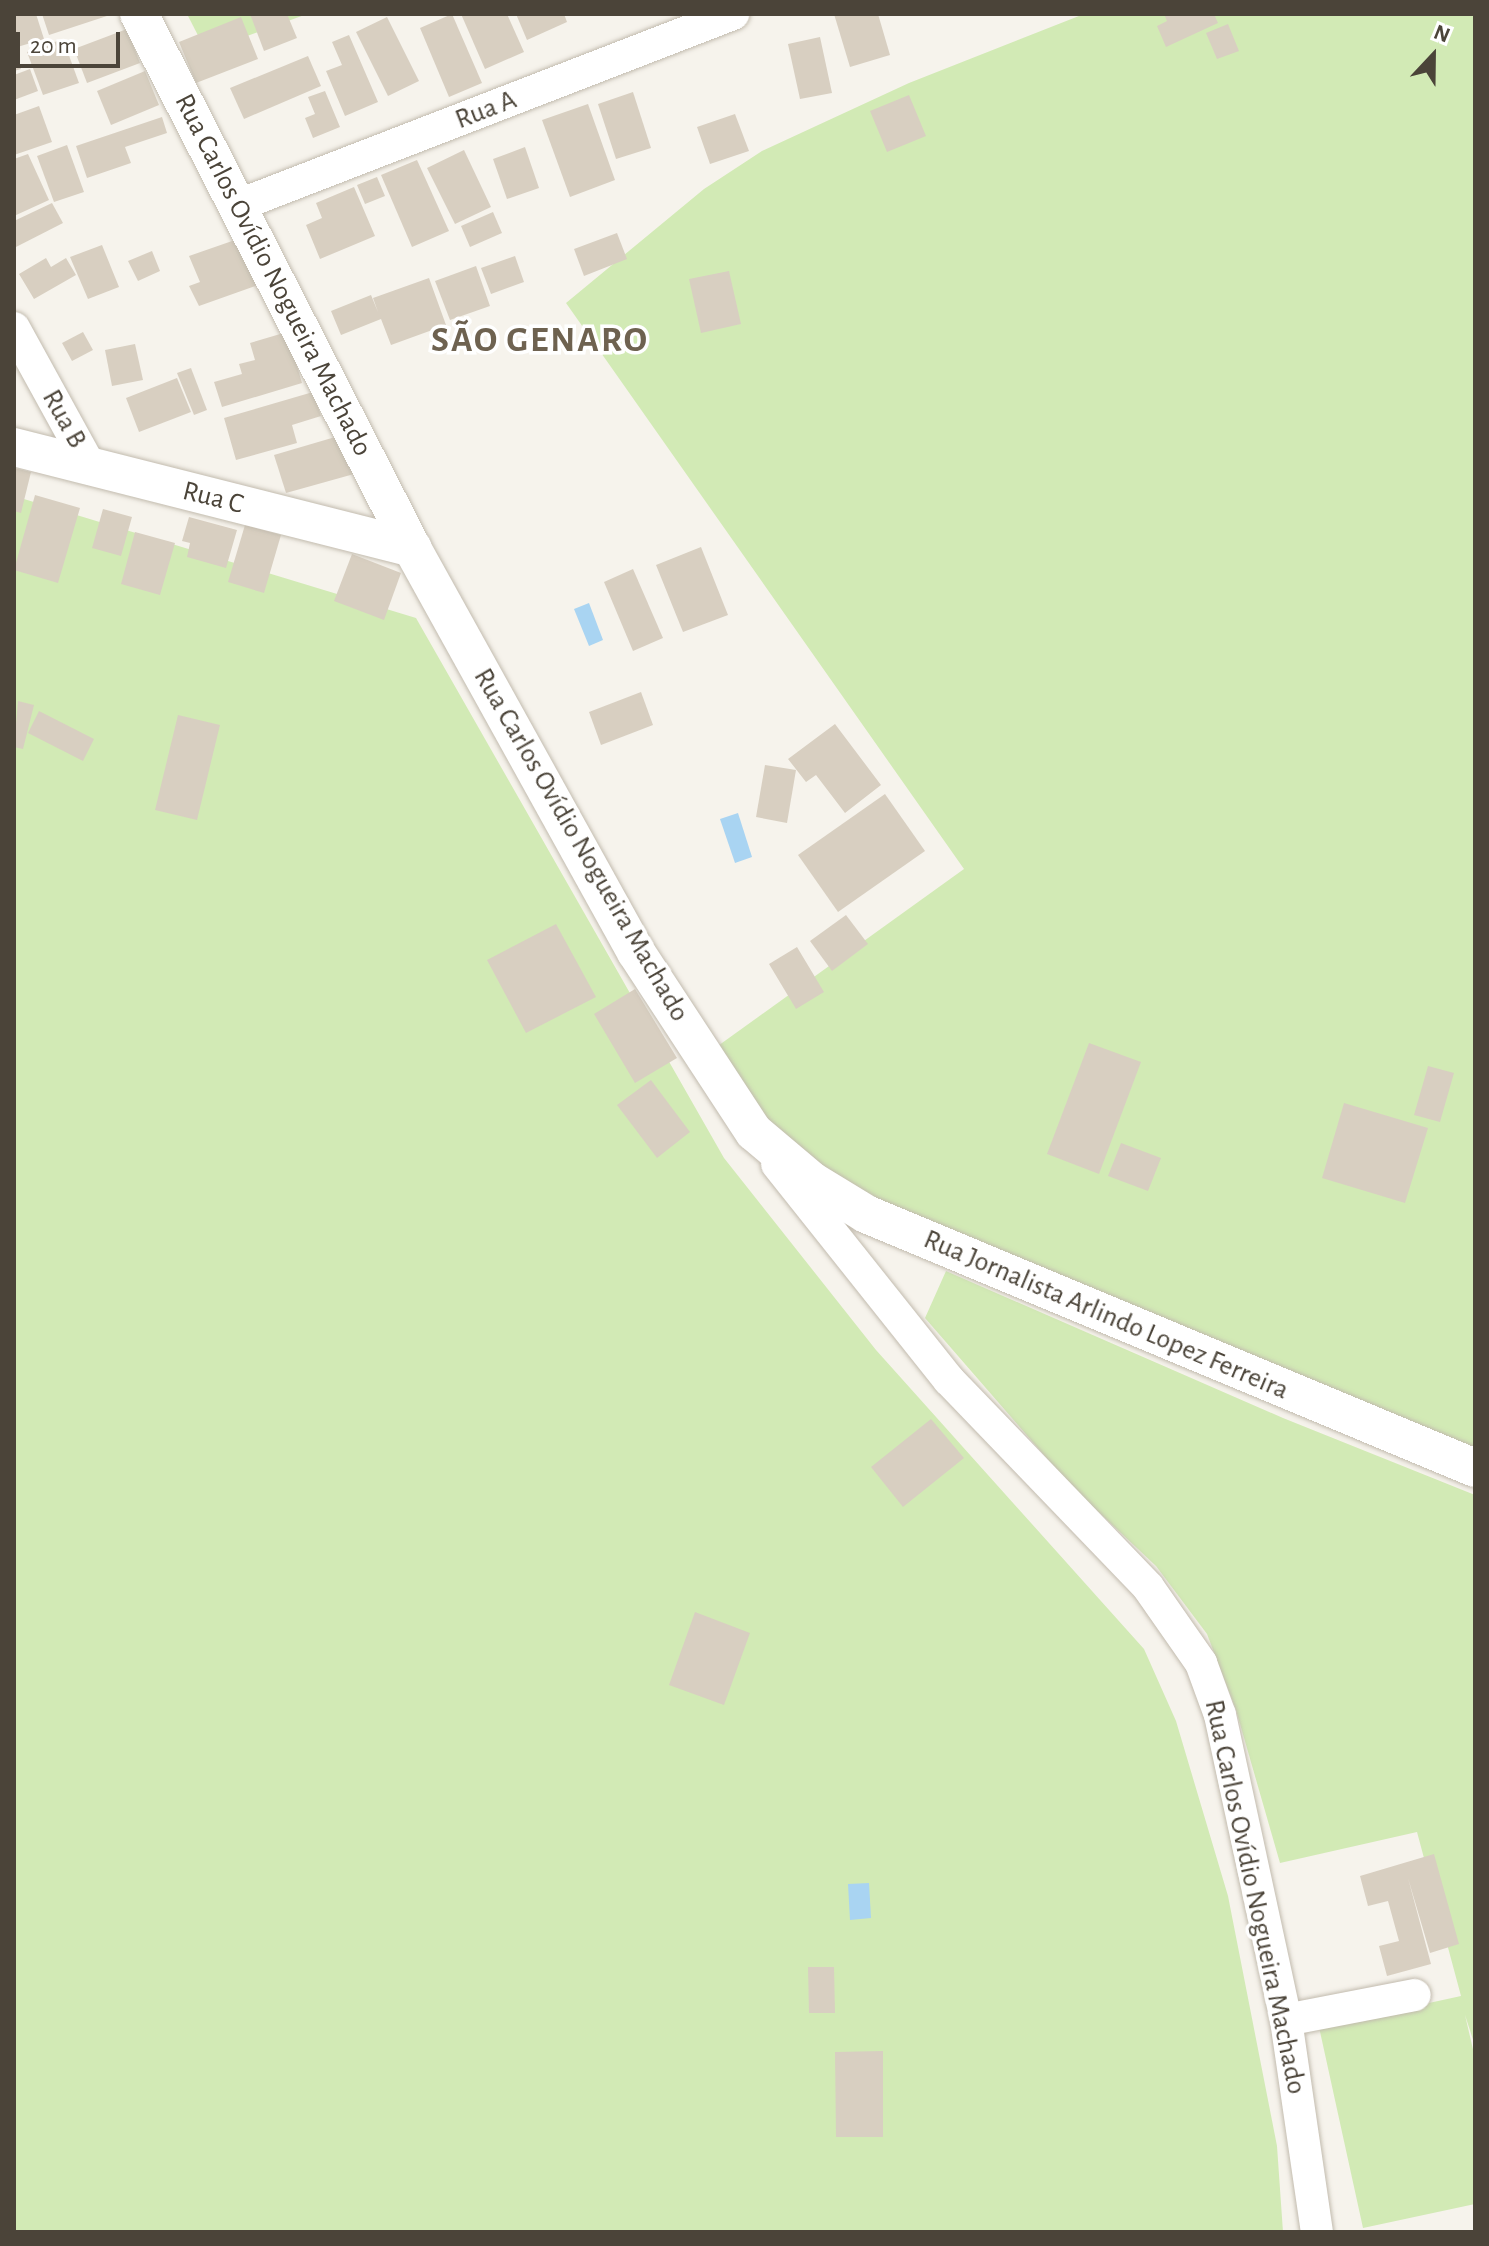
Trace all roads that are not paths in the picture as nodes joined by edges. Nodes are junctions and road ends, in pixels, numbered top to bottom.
1 (139, 14) edge
2 (733, 14) edge
3 (239, 205) junction
4 (14, 328) edge
5 (14, 447) edge
6 (91, 468) junction
7 (412, 548) junction
8 (754, 1132) junction
9 (1475, 1468) edge
10 (1415, 1995) dead end
11 (1286, 2020) junction
12 (1317, 2232) edge

1 - 3 street, Rua Carlos Ovídio Nogueira Machado
2 - 3 street, Rua A
3 - 7 street, Rua Carlos Ovídio Nogueira Machado
4 - 6 street, Rua B
5 - 6 street, Rua C
6 - 7 street, Rua C
7 - 8 street, Rua Carlos Ovídio Nogueira Machado
8 - 9 street, Rua Jornalista Arlindo Lopez Ferreira
8 - 11 street, Rua Carlos Ovídio Nogueira Machado
10 - 11 street
11 - 12 street, Rua Carlos Ovídio Nogueira Machado

